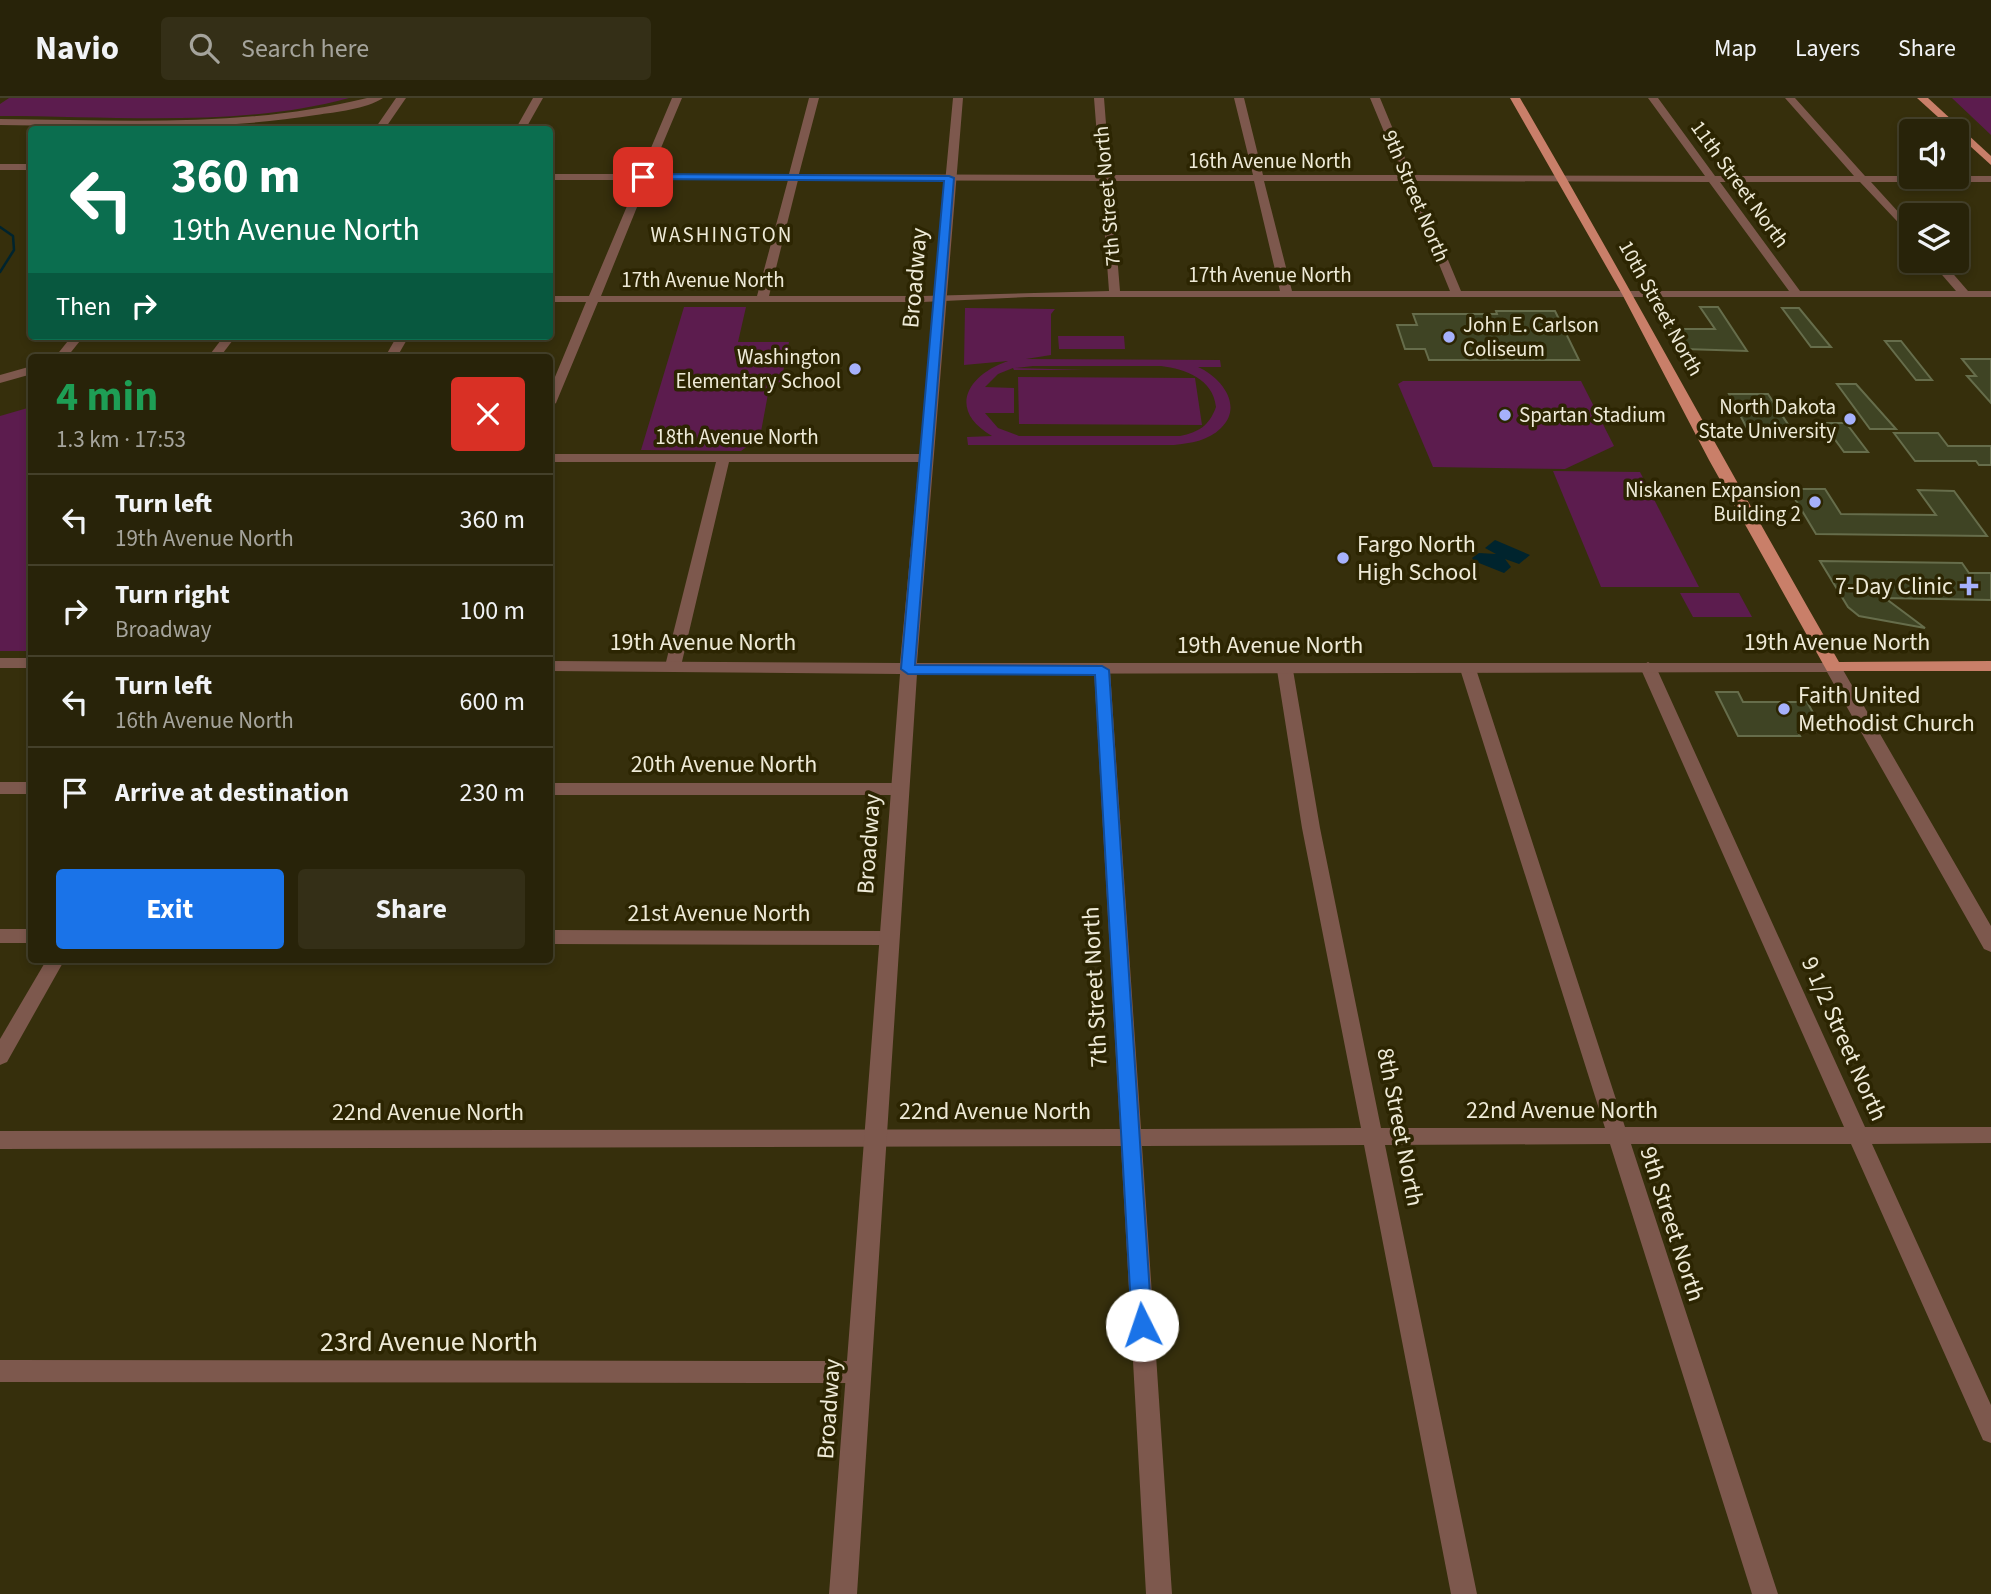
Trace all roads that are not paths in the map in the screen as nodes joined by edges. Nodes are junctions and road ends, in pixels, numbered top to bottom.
1 (378, 98) edge
2 (401, 98) edge
3 (538, 98) edge
4 (677, 98) edge
5 (814, 98) edge
6 (958, 98) edge
7 (1099, 98) edge
8 (1239, 98) edge
9 (1375, 98) edge
10 (1515, 98) edge
11 (1653, 98) edge
12 (1790, 98) edge
13 (1922, 98) edge
14 (0, 122) edge
15 (382, 126) edge
16 (522, 126) edge
17 (1991, 162) edge
18 (0, 167) edge
19 (28, 167) edge
20 (553, 177) edge
21 (643, 177) junction
22 (794, 177) junction
23 (949, 178) junction
24 (1991, 179) edge
25 (1106, 180) junction
26 (1258, 180) junction
27 (1410, 180) junction
28 (1561, 180) junction
29 (1713, 180) junction
30 (1864, 180) junction
31 (1899, 219) edge
32 (1947, 273) edge
33 (1965, 293) junction
34 (1115, 294) junction
35 (1287, 294) junction
36 (1457, 294) junction
37 (1628, 294) junction
38 (1797, 294) junction
39 (1991, 294) edge
40 (941, 298) junction
41 (553, 299) edge
42 (592, 299) junction
43 (762, 299) junction
44 (75, 340) edge
45 (227, 340) edge
46 (63, 354) edge
47 (216, 354) edge
48 (28, 371) edge
49 (0, 379) edge
50 (553, 396) edge
51 (553, 458) edge
52 (723, 458) junction
53 (925, 458) junction
54 (0, 663) edge
55 (28, 663) edge
56 (553, 666) edge
57 (673, 666) junction
58 (1991, 666) edge
59 (1648, 667) junction
60 (1833, 667) junction
61 (908, 669) junction
62 (1468, 669) junction
63 (1102, 670) junction
64 (1284, 670) junction
65 (0, 788) edge
66 (28, 788) edge
67 (553, 789) edge
68 (899, 789) junction
69 (0, 936) edge
70 (28, 936) edge
71 (553, 937) edge
72 (888, 938) junction
73 (1991, 944) edge
74 (54, 963) edge
75 (0, 1057) edge
76 (1991, 1135) edge
77 (1375, 1136) junction
78 (1616, 1136) junction
79 (1858, 1136) junction
80 (874, 1137) junction
81 (1130, 1137) junction
82 (0, 1140) edge
83 (0, 1371) edge
84 (858, 1372) junction
85 (1991, 1432) edge
86 (843, 1594) edge
87 (1159, 1594) edge
88 (1464, 1594) edge
89 (1765, 1594) edge

1 - 14 street
2 - 15 street
3 - 16 street
4 - 21 street
5 - 22 street
6 - 23 street, Broadway
7 - 25 street, 7th Street North
8 - 26 street
9 - 27 street, 9th Street North
10 - 28 main road, 10th Street North
11 - 29 street, 11th Street North
12 - 30 street
13 - 17 main road
18 - 19 street
20 - 21 street, 16th Avenue North
21 - 22 street, 16th Avenue North
21 - 42 street
22 - 23 street, 16th Avenue North
22 - 43 street
23 - 25 street, 16th Avenue North
23 - 40 street, Broadway
24 - 30 street, 16th Avenue North
25 - 26 street, 16th Avenue North
25 - 34 street, 7th Street North
26 - 27 street, 16th Avenue North
26 - 35 street
27 - 28 street, 16th Avenue North
27 - 36 street, 9th Street North
28 - 29 street, 16th Avenue North
28 - 37 main road, 10th Street North
29 - 30 street, 16th Avenue North
29 - 38 street, 11th Street North
30 - 31 street
32 - 33 street
33 - 38 street, 17th Avenue North
33 - 39 street, 17th Avenue North
34 - 35 street, 17th Avenue North
34 - 40 street, 17th Avenue North
35 - 36 street, 17th Avenue North
36 - 37 street, 17th Avenue North
37 - 38 street, 17th Avenue North
37 - 60 main road, 10th Street North
40 - 43 street, 17th Avenue North
40 - 53 street, Broadway
41 - 42 street, 17th Avenue North
42 - 43 street, 17th Avenue North
42 - 50 street
44 - 46 street
45 - 47 street
48 - 49 street
51 - 52 street, 18th Avenue North
52 - 53 street, 18th Avenue North
52 - 57 street
53 - 61 street, Broadway
54 - 55 street
56 - 57 street, 19th Avenue North
57 - 61 street, 19th Avenue North
58 - 60 main road, 19th Avenue North
59 - 60 street, 19th Avenue North
59 - 62 street, 19th Avenue North
59 - 79 street, 9 1/2 Street North
60 - 73 street, 10th Street North
61 - 63 street, 19th Avenue North
61 - 68 street, Broadway
62 - 64 street, 19th Avenue North
62 - 78 street, 9th Street North
63 - 64 street, 19th Avenue North
63 - 81 street, 7th Street North
64 - 77 street, 8th Street North
65 - 66 street
67 - 68 street, 20th Avenue North
68 - 72 street, Broadway
69 - 70 street
71 - 72 street, 21st Avenue North
72 - 80 street, Broadway
74 - 75 street
76 - 79 street, 22nd Avenue North
77 - 78 street, 22nd Avenue North
77 - 81 street, 22nd Avenue North
77 - 88 street, 8th Street North
78 - 79 street, 22nd Avenue North
78 - 89 street, 9th Street North
79 - 85 street, 9 1/2 Street North
80 - 81 street, 22nd Avenue North
80 - 82 street, 22nd Avenue North
80 - 84 street, Broadway
81 - 87 street, 7th Street North
83 - 84 street, 23rd Avenue North
84 - 86 street, Broadway

